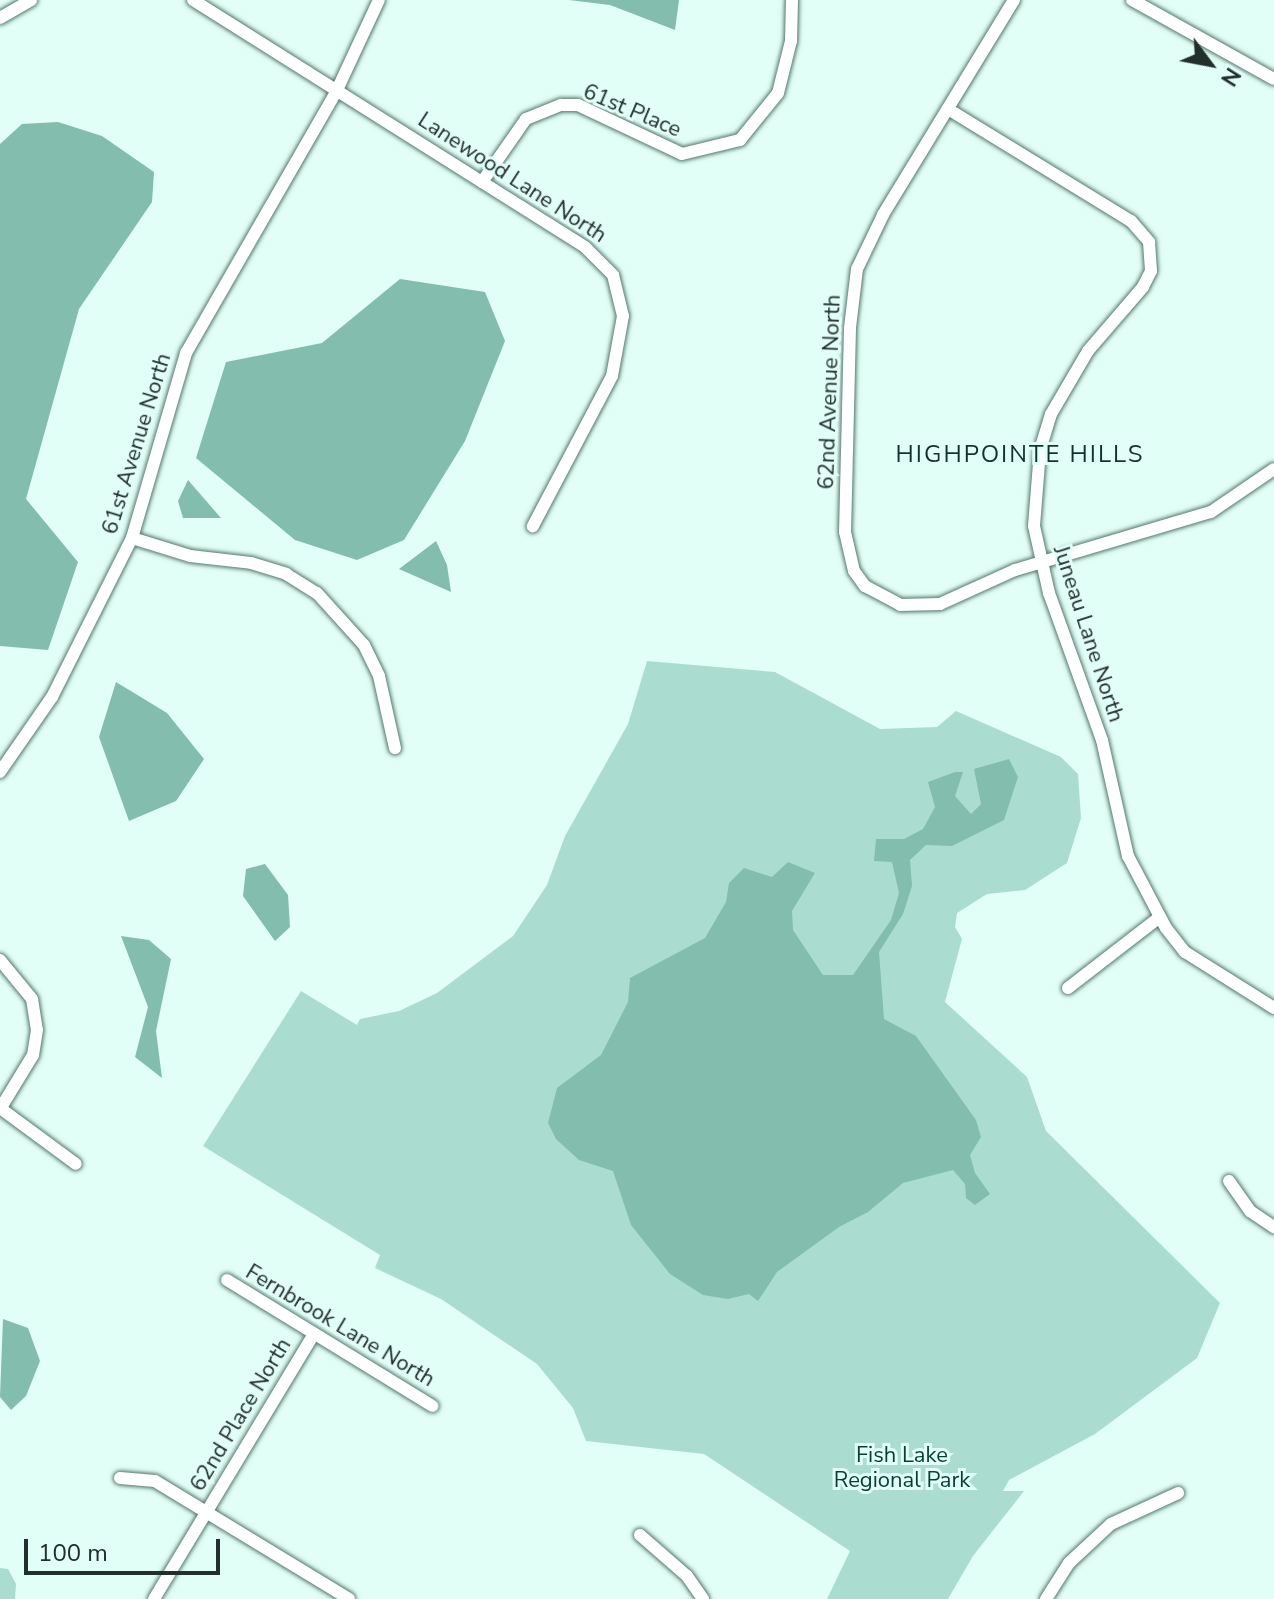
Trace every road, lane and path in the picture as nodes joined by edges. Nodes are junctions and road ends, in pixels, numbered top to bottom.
1 (31, 0) edge
2 (193, 0) edge
3 (379, 0) edge
4 (792, 0) edge
5 (1014, 0) edge
6 (1132, 0) edge
7 (0, 18) edge
8 (1274, 79) edge
9 (337, 90) junction
10 (948, 109) junction
11 (482, 182) junction
12 (1274, 469) edge
13 (533, 526) dead end
14 (132, 538) junction
15 (1041, 564) junction
16 (395, 748) dead end
17 (0, 772) edge
18 (1160, 917) junction
19 (0, 960) edge
20 (1068, 988) dead end
21 (1274, 1008) edge
22 (0, 1108) edge
23 (76, 1164) dead end
24 (1229, 1181) dead end
25 (1274, 1227) edge
26 (227, 1280) dead end
27 (314, 1334) junction
28 (433, 1406) dead end
29 (120, 1478) dead end
30 (1178, 1493) dead end
31 (206, 1511) junction
32 (640, 1535) dead end
33 (154, 1599) edge
34 (349, 1599) edge
35 (703, 1599) edge
36 (1046, 1599) edge

1 - 7 street
2 - 9 street, Lanewood Lane North
3 - 9 street, 61st Avenue North
4 - 11 street, 61st Place
5 - 10 street, 62nd Avenue North
6 - 8 street
9 - 11 street, Lanewood Lane North
9 - 14 street, 61st Avenue North
10 - 15 street, Juneau Lane North
10 - 15 street, 62nd Avenue North
11 - 13 street, Lanewood Lane North
12 - 15 street, 62nd Avenue North
14 - 16 street
14 - 17 street, 61st Avenue North
15 - 18 street, Juneau Lane North
18 - 20 street
18 - 21 street, Juneau Lane North
19 - 22 street
22 - 23 street
24 - 25 street
26 - 27 street, Fernbrook Lane North
27 - 28 street, Fernbrook Lane North
27 - 31 street, 62nd Place North
29 - 31 street
30 - 36 street
31 - 33 street, 62nd Place North
31 - 34 street
32 - 35 street

